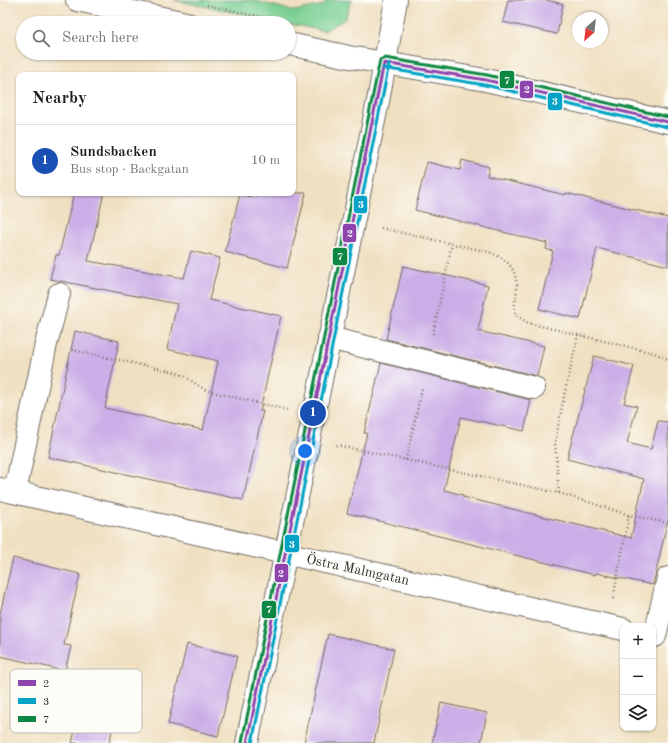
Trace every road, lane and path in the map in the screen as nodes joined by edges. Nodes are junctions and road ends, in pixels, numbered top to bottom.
1 (396, 0) edge
2 (91, 2) edge
3 (206, 5) dead end
4 (154, 16) edge
5 (257, 16) edge
6 (296, 45) edge
7 (384, 63) junction
8 (668, 122) edge
9 (380, 228) dead end
10 (59, 294) dead end
11 (578, 335) junction
12 (329, 338) junction
13 (46, 344) junction
14 (668, 359) edge
15 (534, 388) dead end
16 (292, 411) dead end
17 (334, 444) dead end
18 (8, 491) edge
19 (559, 493) junction
20 (629, 515) junction
21 (668, 524) edge
22 (284, 553) junction
23 (668, 578) edge
24 (611, 607) dead end
25 (620, 627) edge
26 (659, 637) edge
27 (247, 743) edge

1 - 7 street
2 - 4 street
3 - 5 path
6 - 7 street
7 - 8 street
7 - 12 street
9 - 11 path
10 - 13 street
11 - 14 path
11 - 19 path
12 - 15 street
12 - 22 street
13 - 16 path
13 - 18 street
17 - 19 path
18 - 22 street, Östra Malmgatan
19 - 20 path
20 - 21 path
20 - 24 path
22 - 25 street, Östra Malmgatan
22 - 27 street
23 - 26 street

